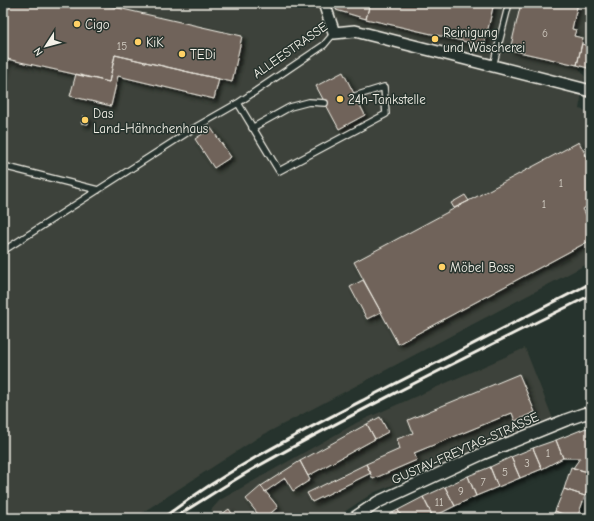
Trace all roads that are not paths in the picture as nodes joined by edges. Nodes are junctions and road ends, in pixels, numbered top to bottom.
1 (324, 3) edge
2 (509, 3) edge
3 (334, 33) junction
4 (493, 66) junction
5 (591, 91) edge
6 (355, 96) dead end
7 (238, 103) junction
8 (325, 103) dead end
9 (252, 128) junction
10 (3, 166) edge
11 (98, 190) junction
12 (3, 251) edge
13 (591, 413) edge
14 (354, 518) edge

1 - 3 street
2 - 4 lane
3 - 4 street, ALLEESTRASSE
3 - 7 lane, ALLEESTRASSE
4 - 5 street, ALLEESTRASSE
6 - 9 lane
7 - 9 lane
7 - 11 lane, ALLEESTRASSE
8 - 9 lane
10 - 11 lane
11 - 12 lane, ALLEESTRASSE
13 - 14 street, GUSTAV-FREYTAG-STRASSE

